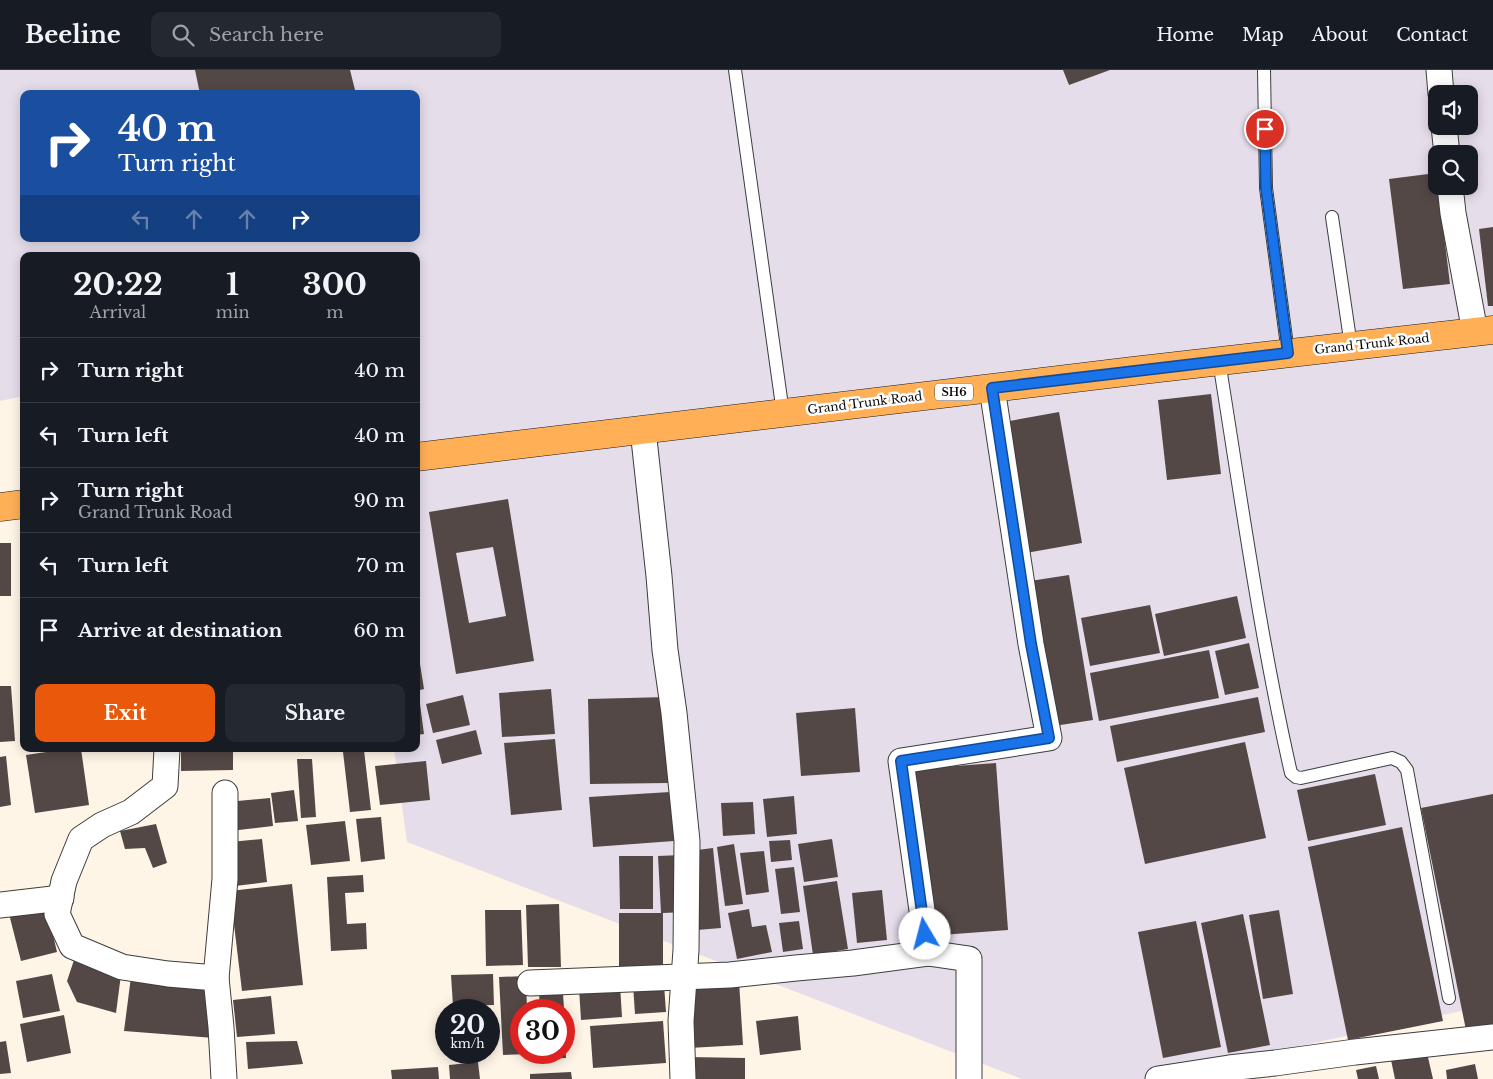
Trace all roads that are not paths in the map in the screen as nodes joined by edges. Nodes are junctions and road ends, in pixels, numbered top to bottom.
1 (735, 70) edge
2 (1264, 70) edge
3 (1438, 70) edge
4 (1440, 85) edge
5 (1451, 195) edge
6 (1332, 217) dead end
7 (1484, 331) edge
8 (1351, 346) junction
9 (1288, 353) junction
10 (1219, 361) junction
11 (992, 388) junction
12 (783, 413) junction
13 (642, 430) junction
14 (420, 457) edge
15 (20, 504) edge
16 (0, 507) edge
17 (167, 752) edge
18 (225, 793) dead end
19 (61, 898) junction
20 (0, 905) edge
21 (928, 953) junction
22 (685, 977) junction
23 (216, 978) junction
24 (530, 983) dead end
25 (1449, 998) dead end
26 (1493, 1038) edge
27 (224, 1079) edge
28 (683, 1079) edge
29 (969, 1079) edge
30 (1158, 1079) edge

1 - 12 lane
2 - 9 lane
3 - 4 street
5 - 7 street
6 - 8 lane
7 - 8 main road, Grand Trunk Road / SH6
8 - 9 main road, Grand Trunk Road / SH6
9 - 10 main road, Grand Trunk Road / SH6
10 - 11 main road, Grand Trunk Road / SH6
10 - 25 lane
11 - 12 main road, Grand Trunk Road / SH6
11 - 21 street
12 - 13 main road, Grand Trunk Road / SH6
13 - 14 main road, Grand Trunk Road / SH6
13 - 22 street
15 - 16 main road
17 - 19 street
18 - 23 street
19 - 20 street
19 - 23 street
21 - 22 street
21 - 29 street
22 - 24 street
22 - 28 street
23 - 27 street
26 - 30 street

